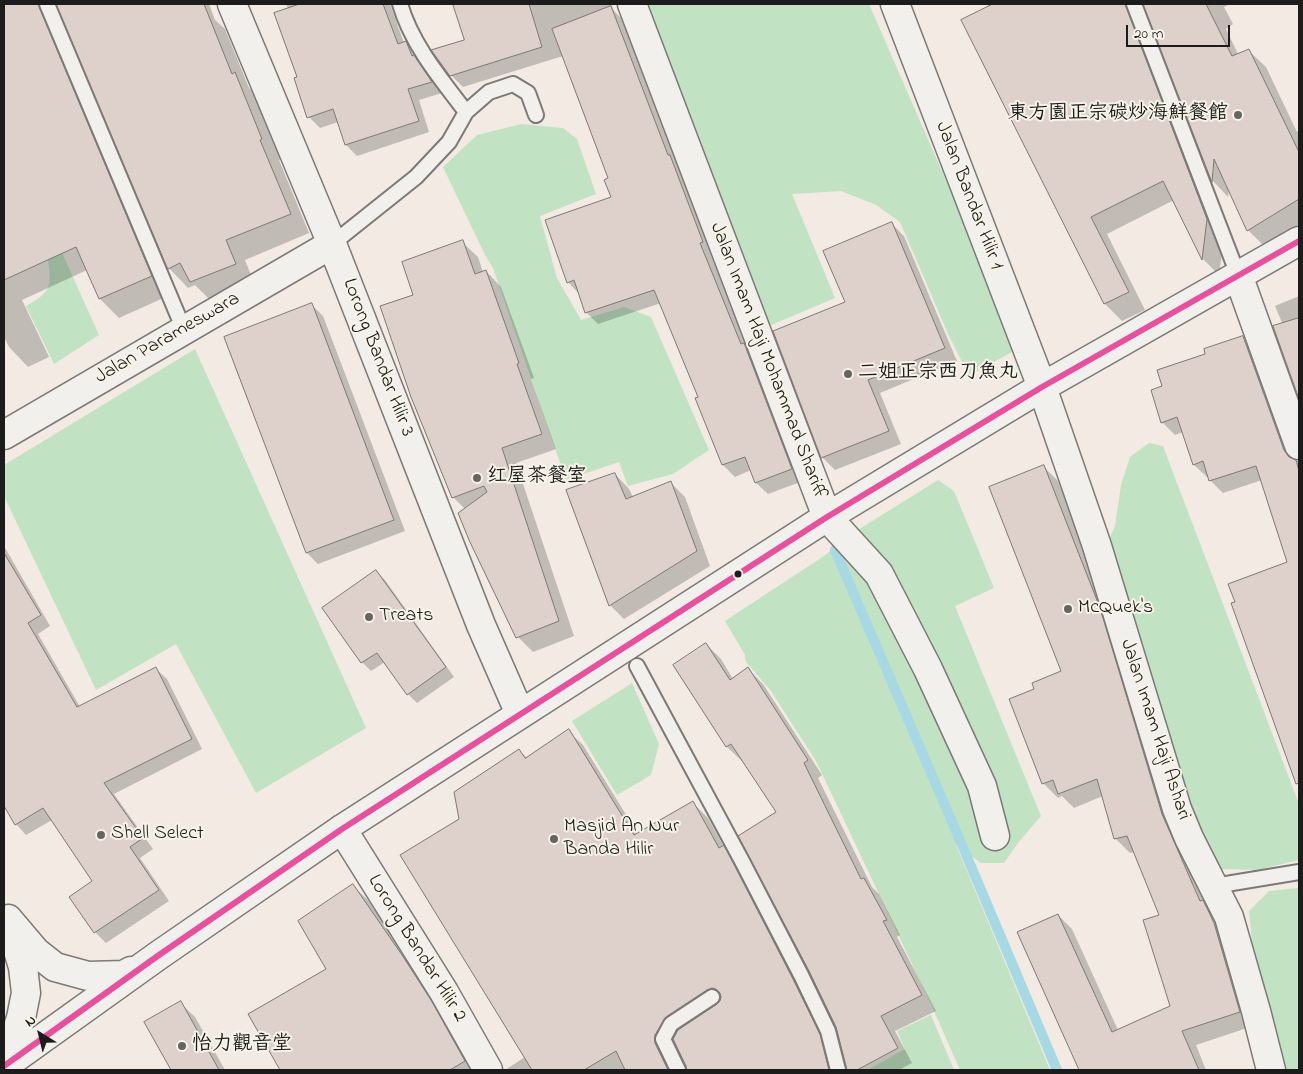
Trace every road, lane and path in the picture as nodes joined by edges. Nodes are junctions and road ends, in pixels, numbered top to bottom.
1 (47, 4) edge
2 (232, 4) edge
3 (400, 4) edge
4 (632, 4) edge
5 (894, 4) edge
6 (1134, 4) edge
7 (466, 112) junction
8 (536, 116) dead end
9 (1299, 241) edge
10 (332, 244) junction
11 (1238, 275) junction
12 (184, 330) junction
13 (1042, 387) junction
14 (4, 435) edge
15 (1299, 445) edge
16 (827, 517) junction
17 (637, 666) dead end
18 (520, 714) junction
19 (342, 829) junction
20 (995, 836) dead end
21 (1299, 872) edge
22 (1214, 886) junction
23 (6, 915) edge
24 (159, 955) junction
25 (712, 996) dead end
26 (4, 1057) edge
27 (4, 1066) edge
28 (488, 1070) edge
29 (678, 1070) edge
30 (838, 1070) edge
31 (1271, 1070) edge

1 - 12 lane
2 - 10 street, Lorong Bandar Hilir 3
3 - 7 lane
4 - 16 street, Jalan Imam Haji Mohammad Shariff
5 - 13 street, Jalan Bandar Hilir 1
6 - 11 lane
7 - 8 lane
7 - 10 lane
9 - 11 street
10 - 12 street, Jalan Parameswara
10 - 18 street, Lorong Bandar Hilir 3
11 - 13 street
11 - 15 street
12 - 14 street, Jalan Parameswara
13 - 16 street
13 - 22 street, Jalan Imam Haji Ashari
16 - 18 street
16 - 20 street, Jalan Imam Haji Mohammad Shariff
17 - 30 lane
18 - 19 street
19 - 24 street
19 - 28 street, Lorong Bandar Hilir 2
21 - 22 lane
22 - 31 street, Jalan Imam Haji Ashari
23 - 24 street
23 - 26 street
24 - 27 street
25 - 29 lane

